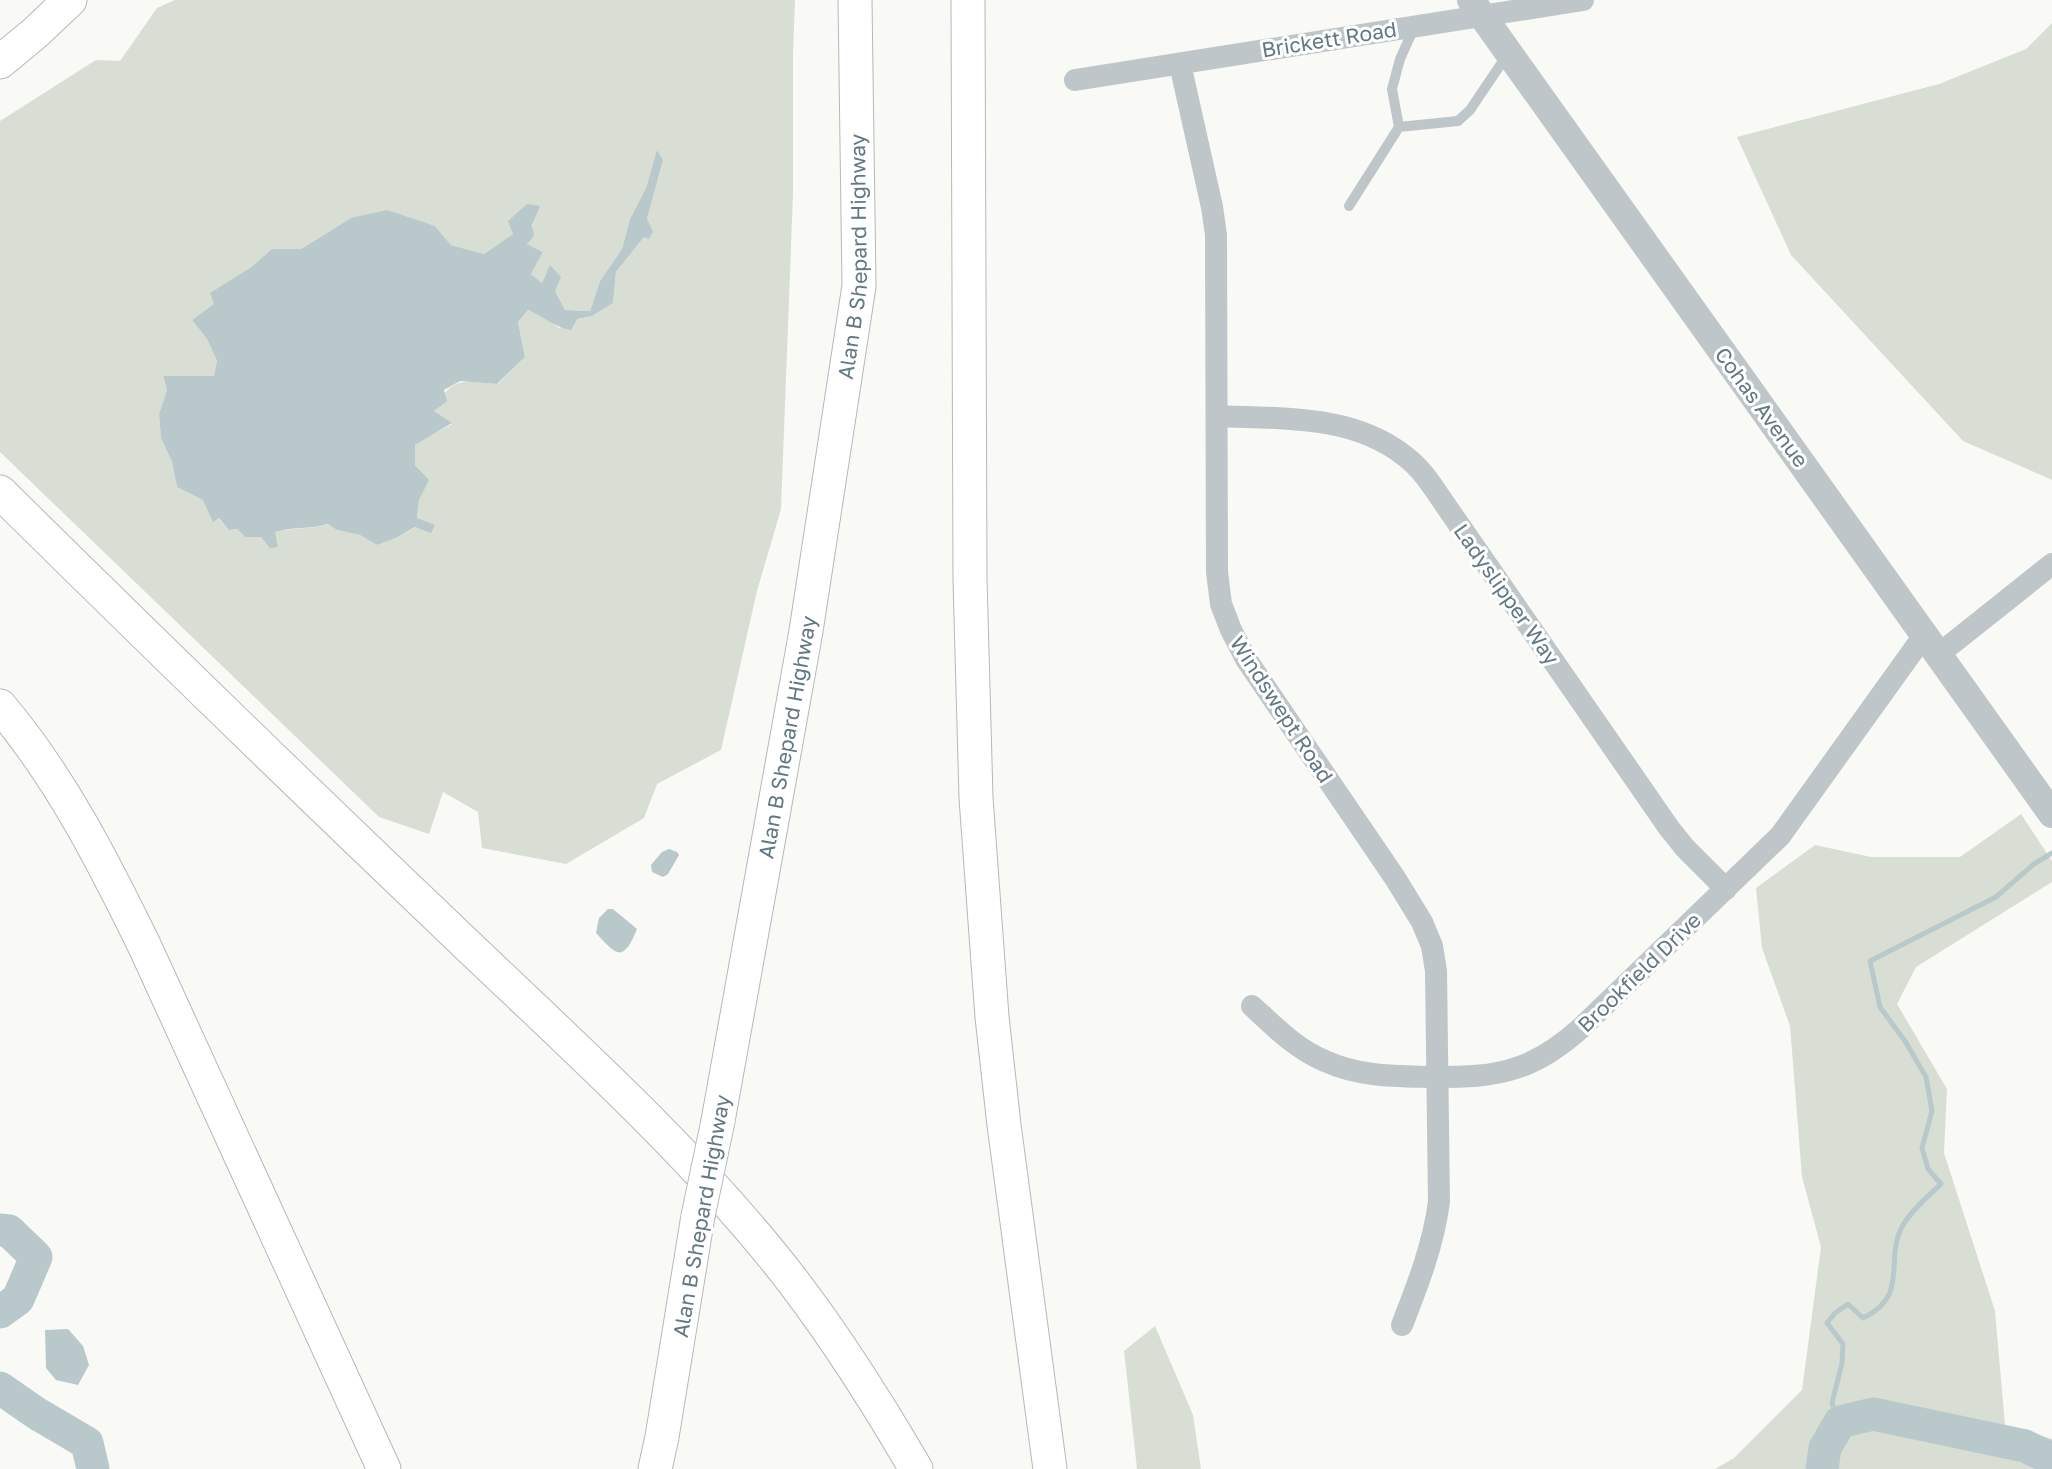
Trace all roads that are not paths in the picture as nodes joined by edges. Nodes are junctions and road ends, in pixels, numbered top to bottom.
1 (70, 0) edge
2 (855, 0) edge
3 (968, 0) edge
4 (1582, 0) edge
5 (1477, 8) edge
6 (1416, 25) junction
7 (1509, 52) junction
8 (0, 62) edge
9 (1180, 64) junction
10 (1076, 80) dead end
11 (1399, 127) junction
12 (1349, 206) dead end
13 (1217, 416) junction
14 (0, 492) edge
15 (2052, 564) edge
16 (1932, 644) junction
17 (0, 706) edge
18 (2052, 814) edge
19 (1726, 889) junction
20 (1252, 1006) dead end
21 (1438, 1077) junction
22 (1402, 1325) dead end
23 (384, 1469) edge
24 (654, 1469) edge
25 (916, 1469) edge
26 (1050, 1469) edge

1 - 8 highway
2 - 24 highway, Alan B Shepard Highway, bridge
3 - 26 highway
4 - 5 street, Brickett Road
5 - 6 street, Brickett Road
5 - 7 street, Cohas Avenue
6 - 9 street, Brickett Road
6 - 11 lane
7 - 11 lane
7 - 16 street, Cohas Avenue
9 - 10 street, Brickett Road
9 - 13 street, Windswept Road
11 - 12 lane
13 - 19 street, Ladyslipper Way
13 - 21 street, Windswept Road
14 - 25 highway
15 - 16 street, Brookfield Drive
16 - 18 street, Cohas Avenue
16 - 19 street, Brookfield Drive
17 - 23 highway
19 - 21 street, Brookfield Drive
20 - 21 street, Brookfield Drive
21 - 22 street, Windswept Road

